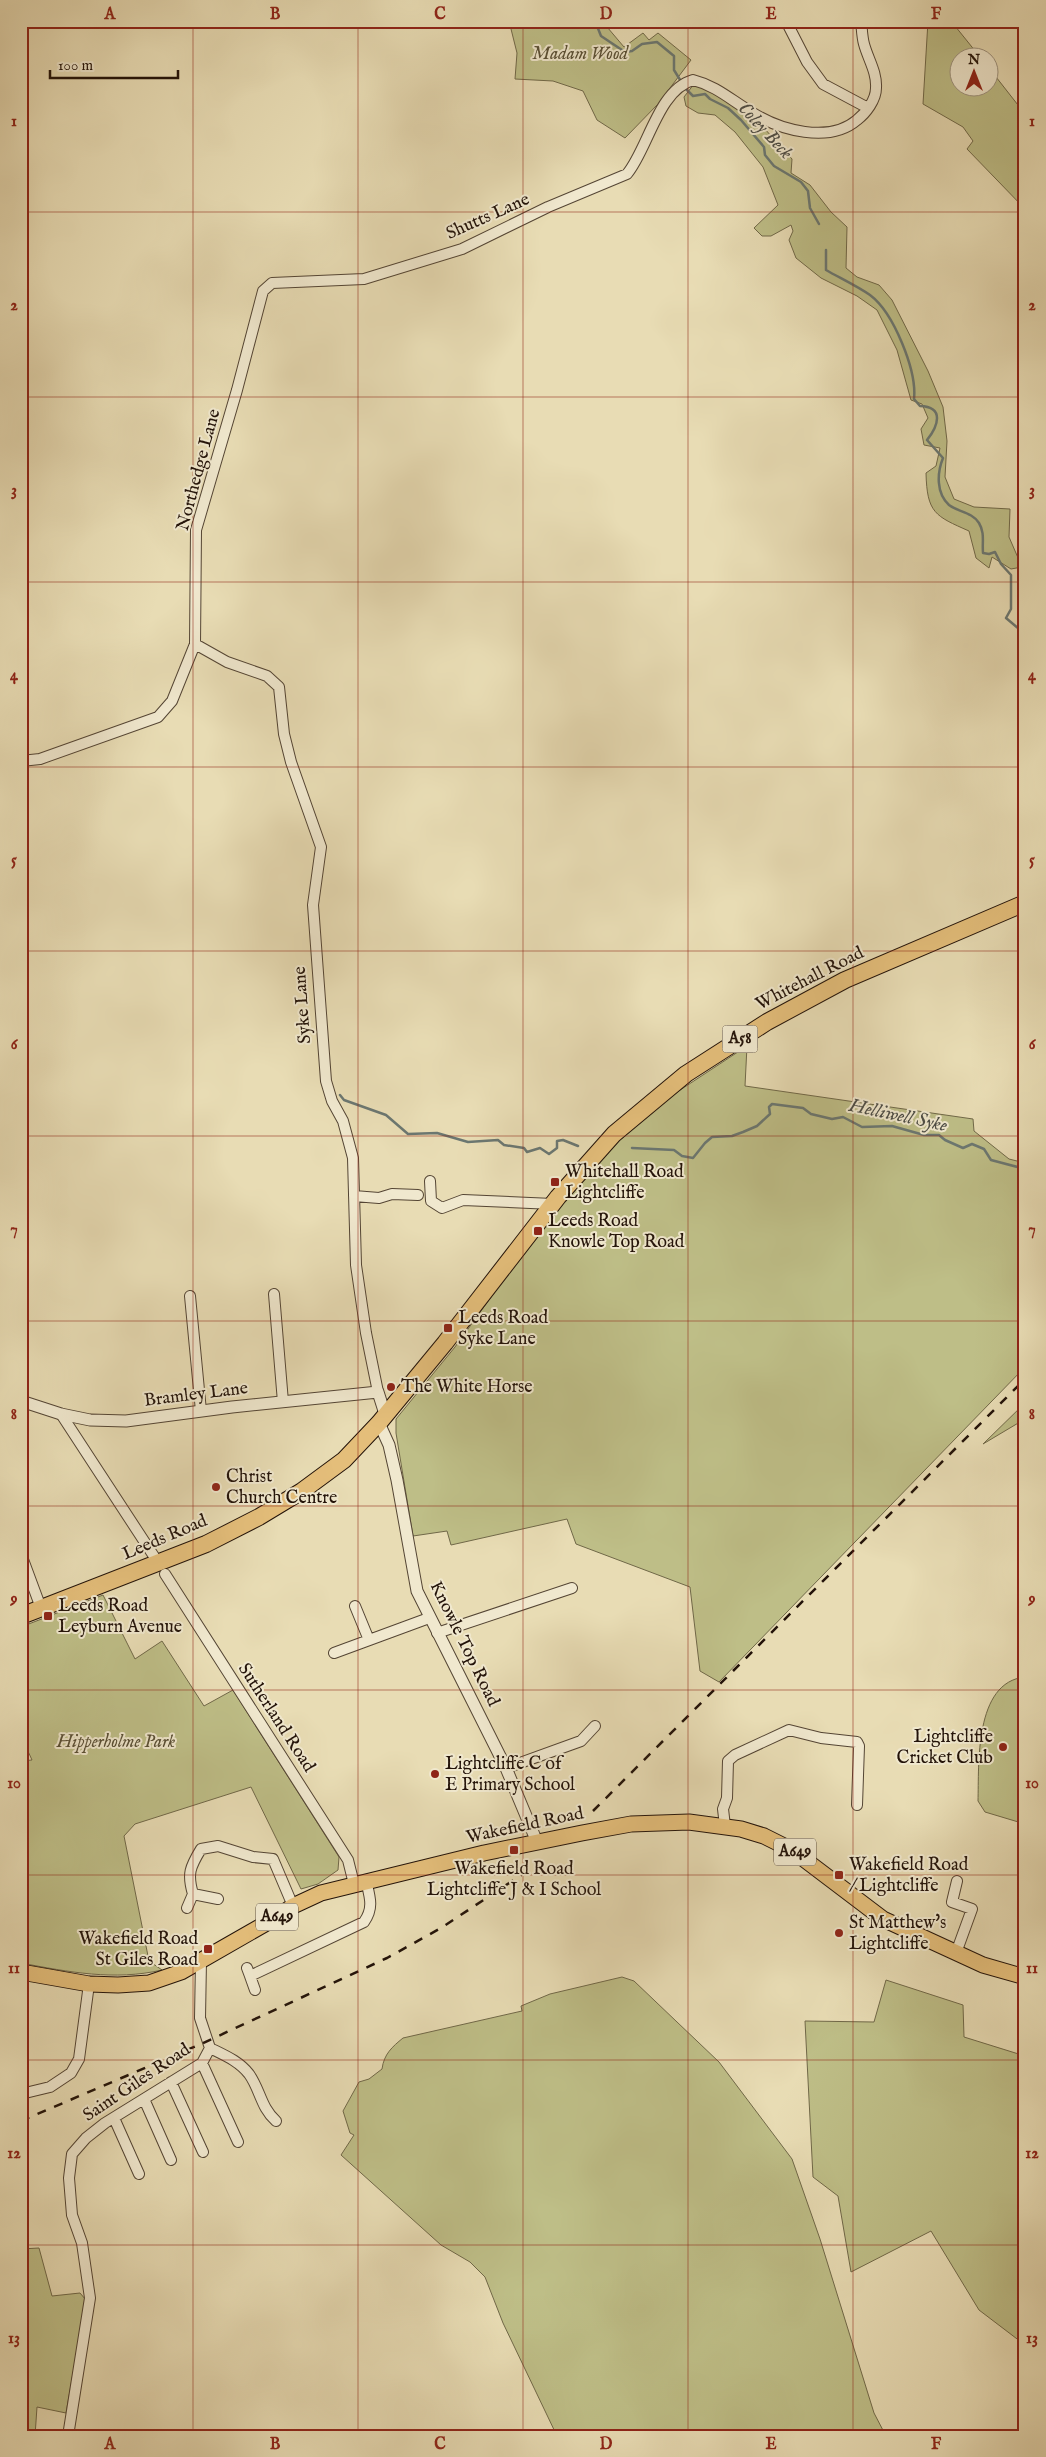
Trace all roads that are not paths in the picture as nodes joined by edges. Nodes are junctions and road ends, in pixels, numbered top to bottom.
1 (786, 21) edge
2 (861, 21) edge
3 (868, 108) junction
4 (263, 291) joint
5 (195, 644) junction
6 (21, 761) edge
7 (1025, 903) edge
8 (430, 1181) dead end
9 (418, 1195) dead end
10 (354, 1196) junction
11 (552, 1204) junction
12 (513, 1256) joint
13 (274, 1294) dead end
14 (190, 1296) dead end
15 (378, 1392) junction
16 (21, 1400) edge
17 (283, 1402) junction
18 (201, 1411) junction
19 (62, 1414) junction
20 (382, 1419) junction
21 (21, 1554) edge
22 (162, 1568) junction
23 (572, 1588) dead end
24 (355, 1606) dead end
25 (41, 1608) junction
26 (21, 1616) edge
27 (429, 1618) junction
28 (437, 1633) junction
29 (369, 1640) junction
30 (334, 1653) dead end
31 (595, 1726) dead end
32 (506, 1768) junction
33 (857, 1805) dead end
34 (725, 1826) junction
35 (537, 1842) junction
36 (957, 1881) dead end
37 (360, 1882) junction
38 (193, 1894) junction
39 (218, 1899) dead end
40 (293, 1906) junction
41 (187, 1908) dead end
42 (956, 1953) junction
43 (201, 1961) junction
44 (21, 1972) edge
45 (1025, 1977) edge
46 (89, 1984) junction
47 (255, 1990) dead end
48 (210, 2048) junction
49 (202, 2063) junction
50 (172, 2082) junction
51 (21, 2094) edge
52 (144, 2099) junction
53 (114, 2118) junction
54 (276, 2121) dead end
55 (238, 2142) dead end
56 (203, 2152) dead end
57 (171, 2160) dead end
58 (139, 2174) dead end
59 (68, 2436) edge

1 - 3 street
2 - 3 street
3 - 4 street, Shutts Lane
4 - 5 street, Northedge Lane
5 - 6 street, Northedge Lane
5 - 10 street, Syke Lane
7 - 11 highway, Whitehall Road / A58
8 - 11 street
9 - 10 street
10 - 15 street, Syke Lane
11 - 12 highway, Whitehall Road / A58
12 - 20 highway, Leeds Road / A58
13 - 17 street
14 - 18 street
15 - 17 street, Bramley Lane
15 - 20 street, Syke Lane
16 - 19 street, Bramley Lane
17 - 18 street, Bramley Lane
18 - 19 street, Bramley Lane
19 - 22 street, Sutherland Road
20 - 22 highway, Leeds Road / A58
20 - 27 street, Knowle Top Road
21 - 25 street
22 - 25 highway, Leeds Road / A58
22 - 37 street, Sutherland Road
23 - 28 street
24 - 29 street
25 - 26 highway, Leeds Road / A58
27 - 28 street, Knowle Top Road
27 - 29 street
28 - 32 street, Knowle Top Road
29 - 30 street
31 - 32 street
32 - 35 street, Knowle Top Road
33 - 34 street
34 - 35 main road, Wakefield Road / A649
34 - 42 main road, Wakefield Road / A649
35 - 37 main road, Wakefield Road / A649
36 - 42 street
37 - 40 main road, Wakefield Road / A649
37 - 47 street, Sutherland Road
38 - 39 street
38 - 40 street
38 - 41 street
40 - 43 main road, Wakefield Road / A649
42 - 45 main road, Wakefield Road / A649
43 - 46 main road, Wakefield Road / A649
43 - 48 street, Saint Giles Road
44 - 46 main road, Wakefield Road / A649
46 - 51 street
48 - 49 street, Saint Giles Road
48 - 54 street
49 - 50 street, Saint Giles Road
49 - 55 street
50 - 52 street, Saint Giles Road
50 - 56 street
52 - 53 street, Saint Giles Road
52 - 57 street
53 - 58 street
53 - 59 street, Saint Giles Road

